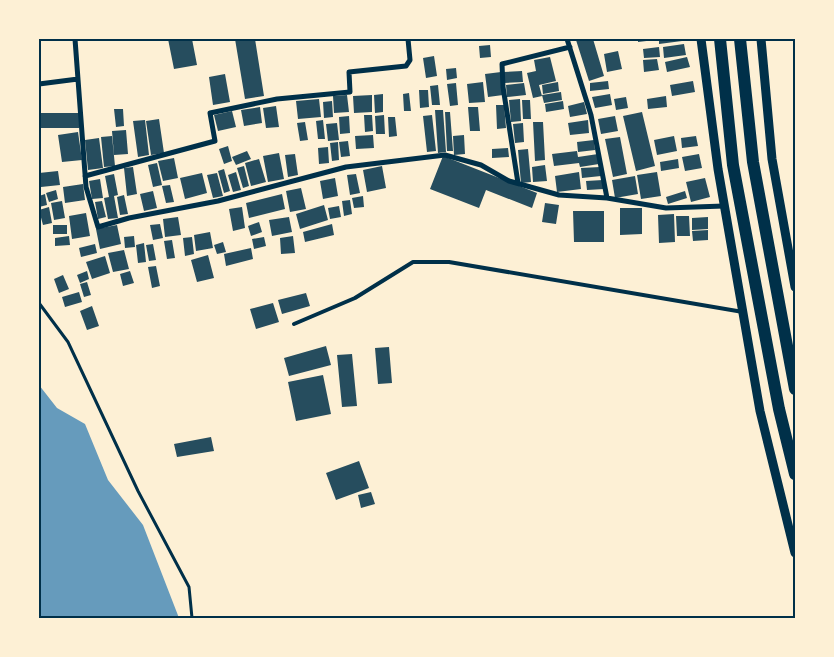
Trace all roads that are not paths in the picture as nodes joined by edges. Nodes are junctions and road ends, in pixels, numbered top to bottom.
1 (75, 39) edge
2 (408, 39) edge
3 (568, 39) edge
4 (701, 39) edge
5 (720, 39) edge
6 (740, 39) edge
7 (761, 39) edge
8 (570, 47) junction
9 (78, 79) junction
10 (39, 84) edge
11 (85, 176) junction
12 (518, 184) junction
13 (607, 198) junction
14 (724, 206) junction
15 (795, 287) edge
16 (743, 312) junction
17 (294, 324) dead end
18 (795, 389) edge
19 (795, 474) edge
20 (795, 553) edge

1 - 9 street
2 - 11 street
3 - 8 street
4 - 14 street
5 - 19 highway
6 - 18 highway
7 - 15 street
8 - 12 street
8 - 13 street
9 - 10 street
9 - 11 street
11 - 12 street
12 - 13 street
13 - 14 street
14 - 16 street
16 - 17 lane
16 - 20 street

